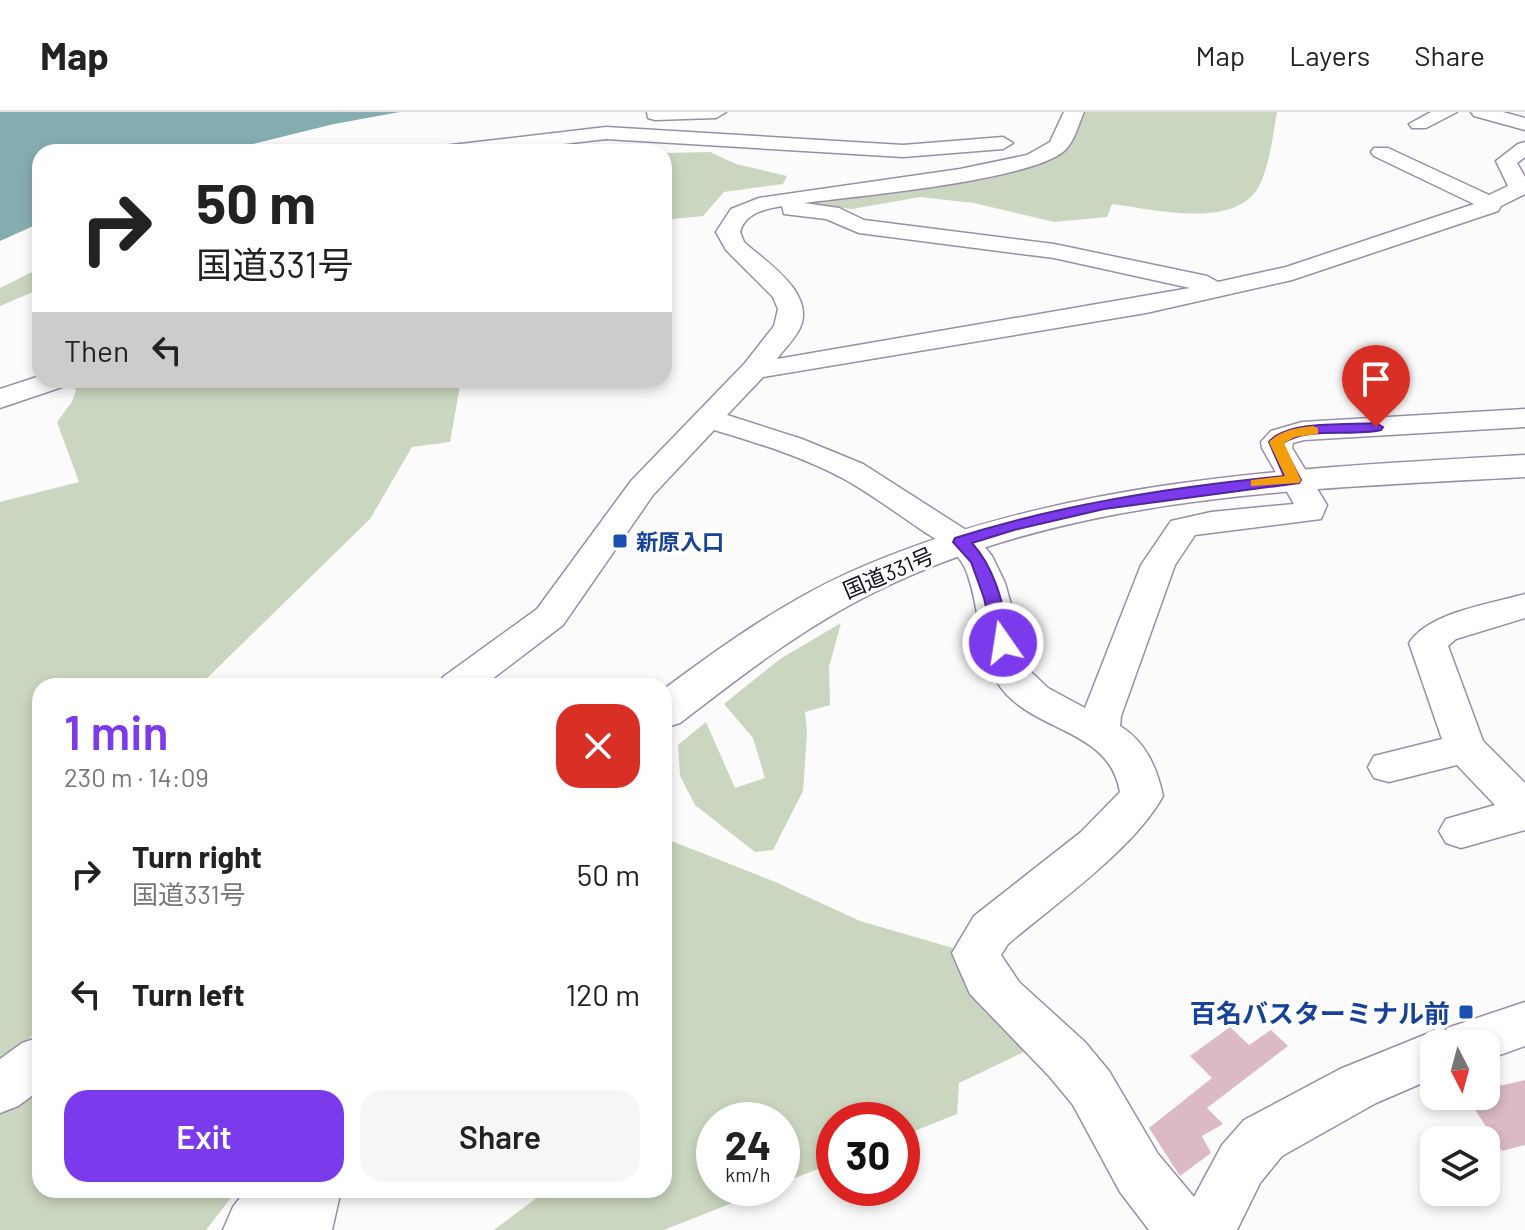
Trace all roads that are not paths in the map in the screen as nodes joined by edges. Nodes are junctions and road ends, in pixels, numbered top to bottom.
1 (716, 112) edge
2 (1074, 112) edge
3 (1447, 112) edge
4 (1481, 112) edge
5 (1419, 124) dead end
6 (1525, 124) edge
7 (606, 133) junction
8 (1061, 141) junction
9 (512, 144) edge
10 (1525, 148) edge
11 (1381, 152) dead end
12 (756, 205) junction
13 (1498, 208) junction
14 (1221, 288) junction
15 (755, 369) junction
16 (32, 388) edge
17 (0, 399) edge
18 (1525, 418) edge
19 (708, 419) junction
20 (1525, 466) edge
21 (1294, 480) junction
22 (961, 542) junction
23 (1525, 606) edge
24 (468, 678) edge
25 (672, 705) edge
26 (1100, 731) junction
27 (1465, 748) junction
28 (1389, 767) dead end
29 (1525, 812) edge
30 (1461, 831) dead end
31 (1525, 1024) edge
32 (1500, 1032) edge
33 (1420, 1060) edge
34 (32, 1066) edge
35 (0, 1089) edge
36 (280, 1198) edge
37 (311, 1198) edge
38 (256, 1230) edge
39 (304, 1230) edge
40 (1184, 1230) edge
41 (1207, 1230) edge

1 - 7 street
2 - 8 street
3 - 5 street
4 - 6 street
7 - 8 street
7 - 9 street
8 - 12 street
10 - 13 street
11 - 13 street
12 - 14 street
12 - 15 street
13 - 14 street
14 - 15 street
15 - 19 street
16 - 17 street
18 - 21 street
19 - 22 street
19 - 24 street
20 - 21 highway, 国道331号
21 - 22 highway, 国道331号
21 - 26 street
22 - 25 highway, 国道331号
22 - 26 street
23 - 27 street
26 - 40 street
27 - 28 street
27 - 29 street
29 - 30 street
31 - 32 street
33 - 41 street
34 - 35 street
36 - 38 highway
37 - 39 street

